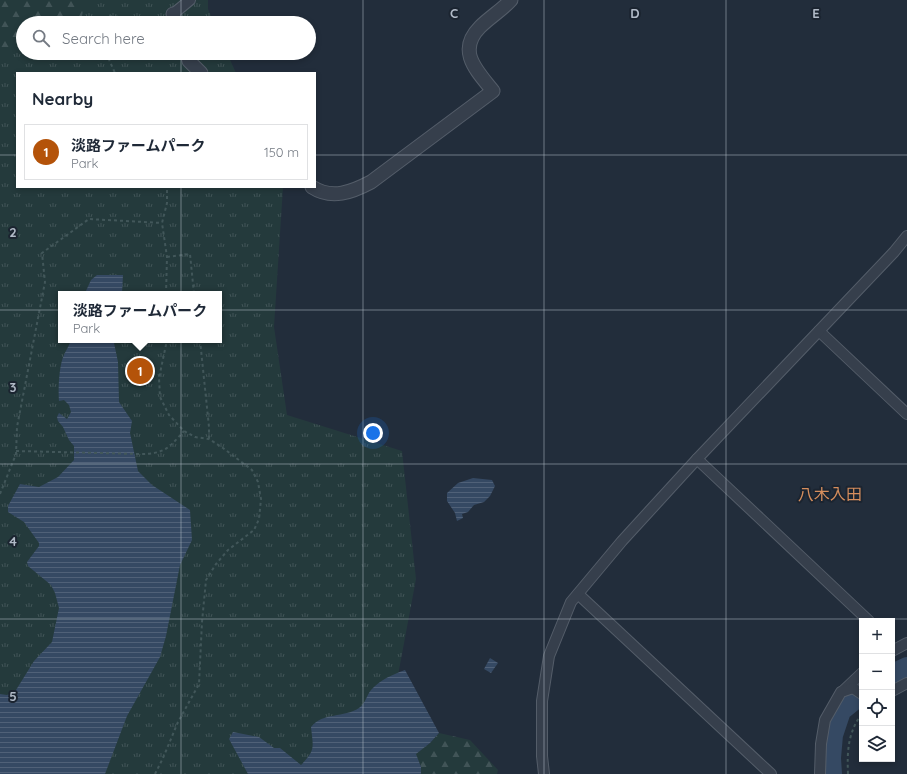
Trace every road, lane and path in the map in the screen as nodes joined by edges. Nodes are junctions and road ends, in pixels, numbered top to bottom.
1 (190, 0) edge
2 (511, 0) edge
3 (176, 16) edge
4 (109, 60) edge
5 (189, 60) edge
6 (115, 72) edge
7 (200, 72) edge
8 (167, 188) edge
9 (314, 188) edge
10 (162, 223) junction
11 (907, 236) edge
12 (166, 257) junction
13 (166, 291) edge
14 (194, 291) edge
15 (819, 331) junction
16 (166, 343) edge
17 (200, 343) edge
18 (907, 414) edge
19 (184, 431) junction
20 (208, 439) junction
21 (16, 451) junction
22 (697, 459) junction
23 (0, 494) edge
24 (578, 594) junction
25 (866, 618) edge
26 (907, 643) edge
27 (895, 647) edge
28 (859, 676) edge
29 (907, 683) edge
30 (894, 690) edge
31 (842, 692) junction
32 (859, 692) edge
33 (859, 718) edge
34 (155, 774) edge
35 (544, 774) edge
36 (771, 774) edge
37 (820, 774) edge
38 (848, 774) edge

1 - 3 street
2 - 9 street
4 - 6 path
5 - 7 street
8 - 10 path
10 - 12 path
10 - 21 path
11 - 15 street
12 - 13 path
12 - 14 path
15 - 18 street
15 - 22 street
16 - 19 path
17 - 20 path
19 - 20 path
19 - 21 path
20 - 34 path
21 - 23 path
22 - 24 street
22 - 25 street
24 - 35 street
24 - 36 street
26 - 27 street
28 - 31 street
29 - 30 street
31 - 32 street
31 - 37 street
33 - 38 path

